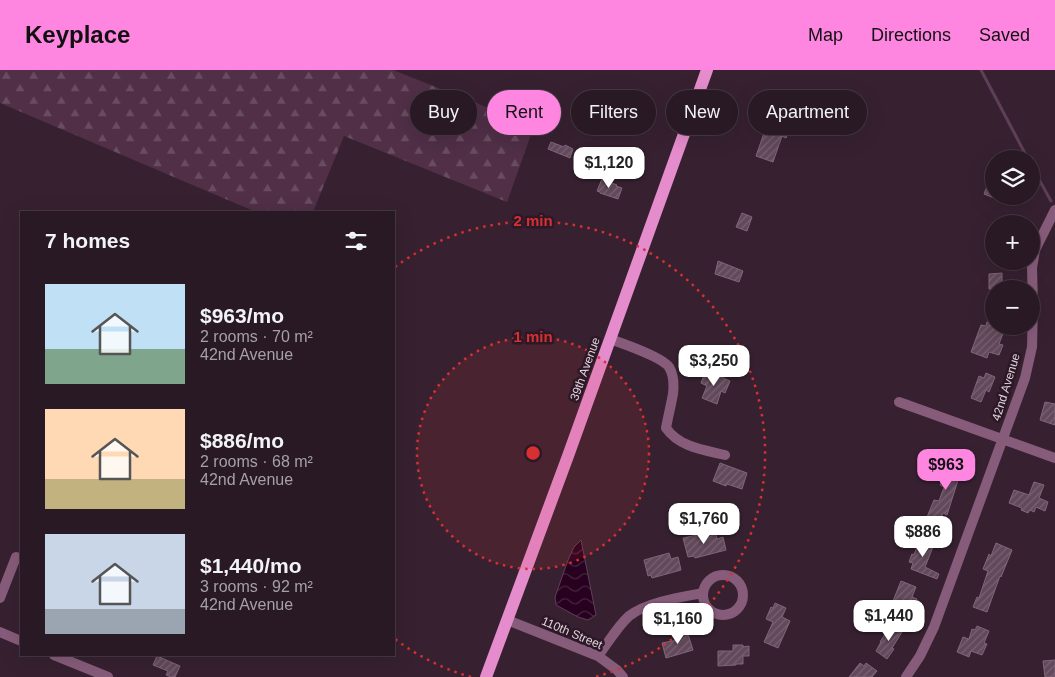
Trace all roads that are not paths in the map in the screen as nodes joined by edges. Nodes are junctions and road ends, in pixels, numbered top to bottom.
1 (707, 70) edge
2 (1055, 210) edge
3 (610, 339) junction
4 (899, 402) dead end
5 (1003, 439) junction
6 (725, 455) dead end
7 (1055, 458) edge
8 (16, 557) dead end
9 (703, 593) junction
10 (0, 598) edge
11 (507, 620) junction
12 (0, 632) edge
13 (20, 641) edge
14 (56, 656) edge
15 (598, 656) junction
16 (108, 677) edge
17 (486, 677) edge
18 (623, 677) edge
19 (906, 677) edge

1 - 3 main road, 39th Avenue
2 - 5 street, 42nd Avenue
3 - 6 street
3 - 11 main road, 39th Avenue
4 - 5 street
5 - 7 street
5 - 19 street, 42nd Avenue
8 - 10 street
9 - 9 street
9 - 15 street
11 - 15 street, 110th Street
11 - 17 main road, 39th Avenue
12 - 13 street
14 - 16 street
15 - 18 street, 110th Street

